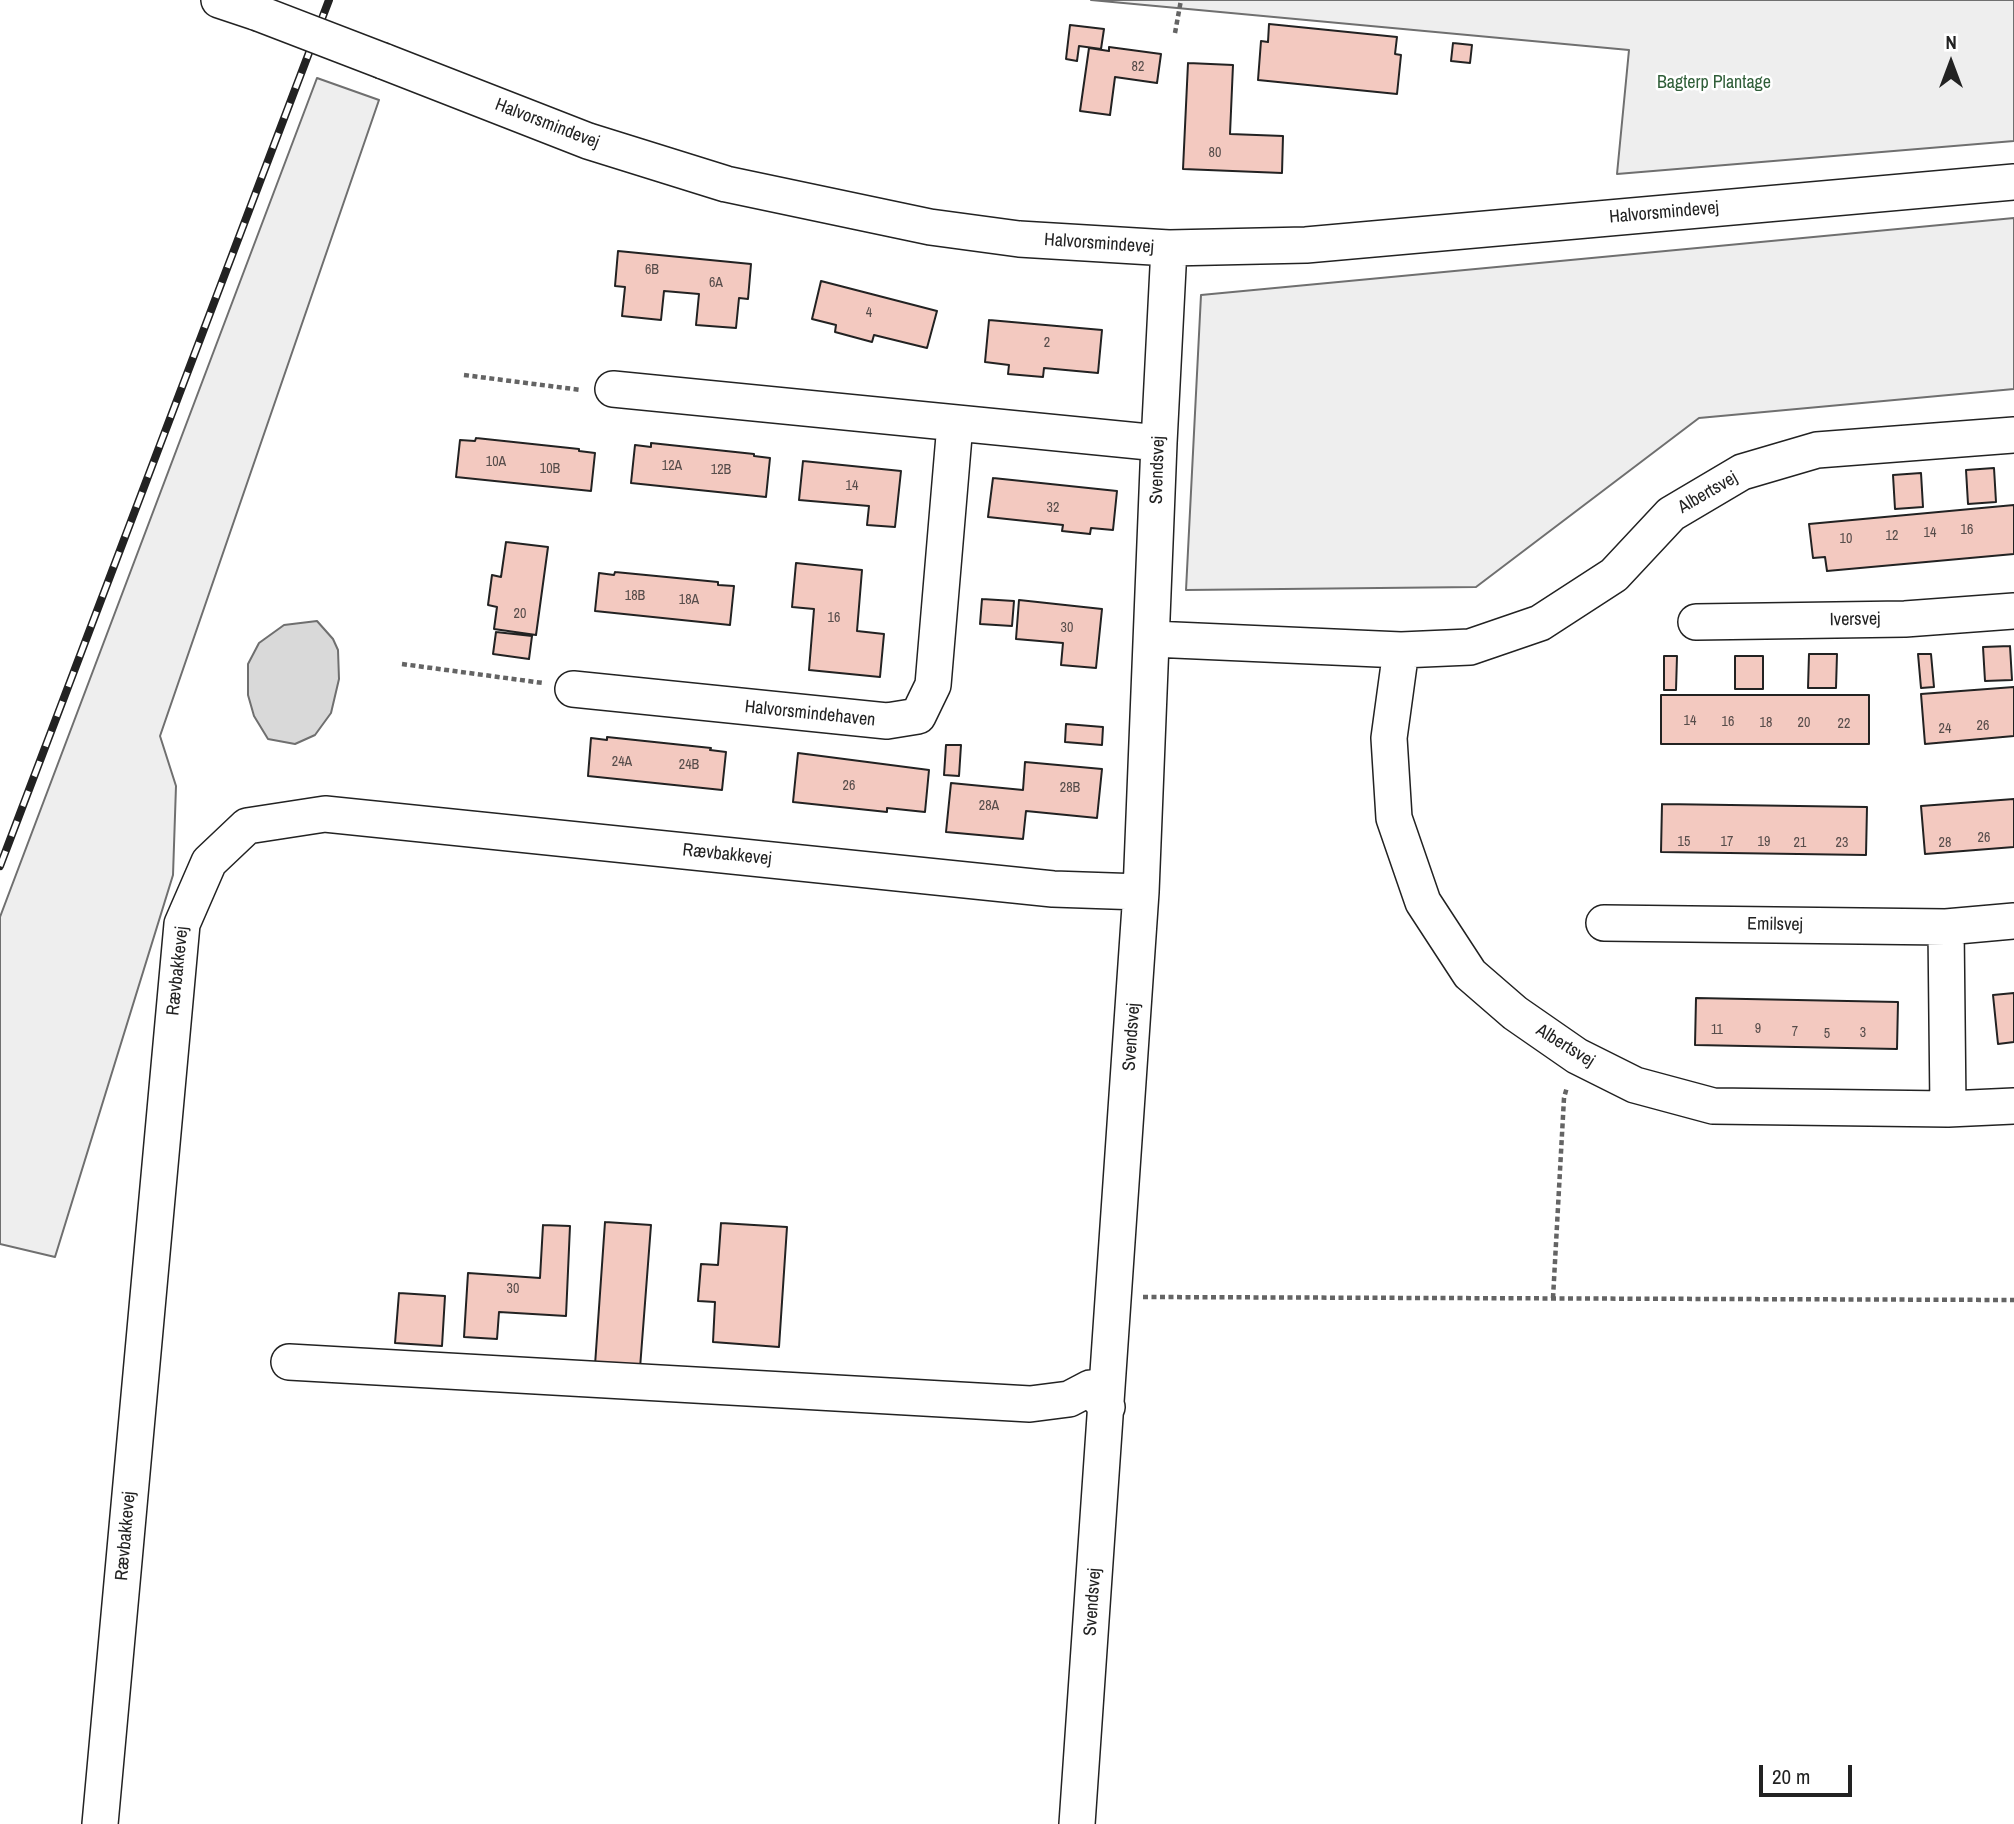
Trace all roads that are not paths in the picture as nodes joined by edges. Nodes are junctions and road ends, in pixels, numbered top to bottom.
1 (219, 0) edge
2 (2014, 182) edge
3 (1169, 248) junction
4 (612, 389) road end
5 (955, 424) junction
6 (2014, 435) edge
7 (1159, 443) junction
8 (2014, 611) edge
9 (1696, 622) dead end
10 (1152, 639) junction
11 (1401, 650) junction
12 (573, 690) road end
13 (1141, 892) junction
14 (2014, 921) edge
15 (1604, 923) dead end
16 (1946, 927) junction
17 (2014, 1106) edge
18 (1948, 1109) junction
19 (289, 1362) dead end
20 (1107, 1407) junction
21 (100, 1824) edge
22 (1077, 1824) edge

1 - 3 street, Halvorsmindevej, bridge
2 - 3 street, Halvorsmindevej
3 - 7 street, Svendsvej
4 - 5 street
5 - 7 street
5 - 12 street, Halvorsmindehaven
6 - 11 street, Albertsvej
7 - 10 street, Svendsvej
8 - 9 street, Iversvej
10 - 11 street, Albertsvej
10 - 13 street, Svendsvej
11 - 18 street, Albertsvej
13 - 20 street, Svendsvej
13 - 21 street, Rævbakkevej
14 - 16 street, Emilsvej
15 - 16 street, Emilsvej
16 - 18 street
17 - 18 street, Albertsvej
19 - 20 street
20 - 22 street, Svendsvej

